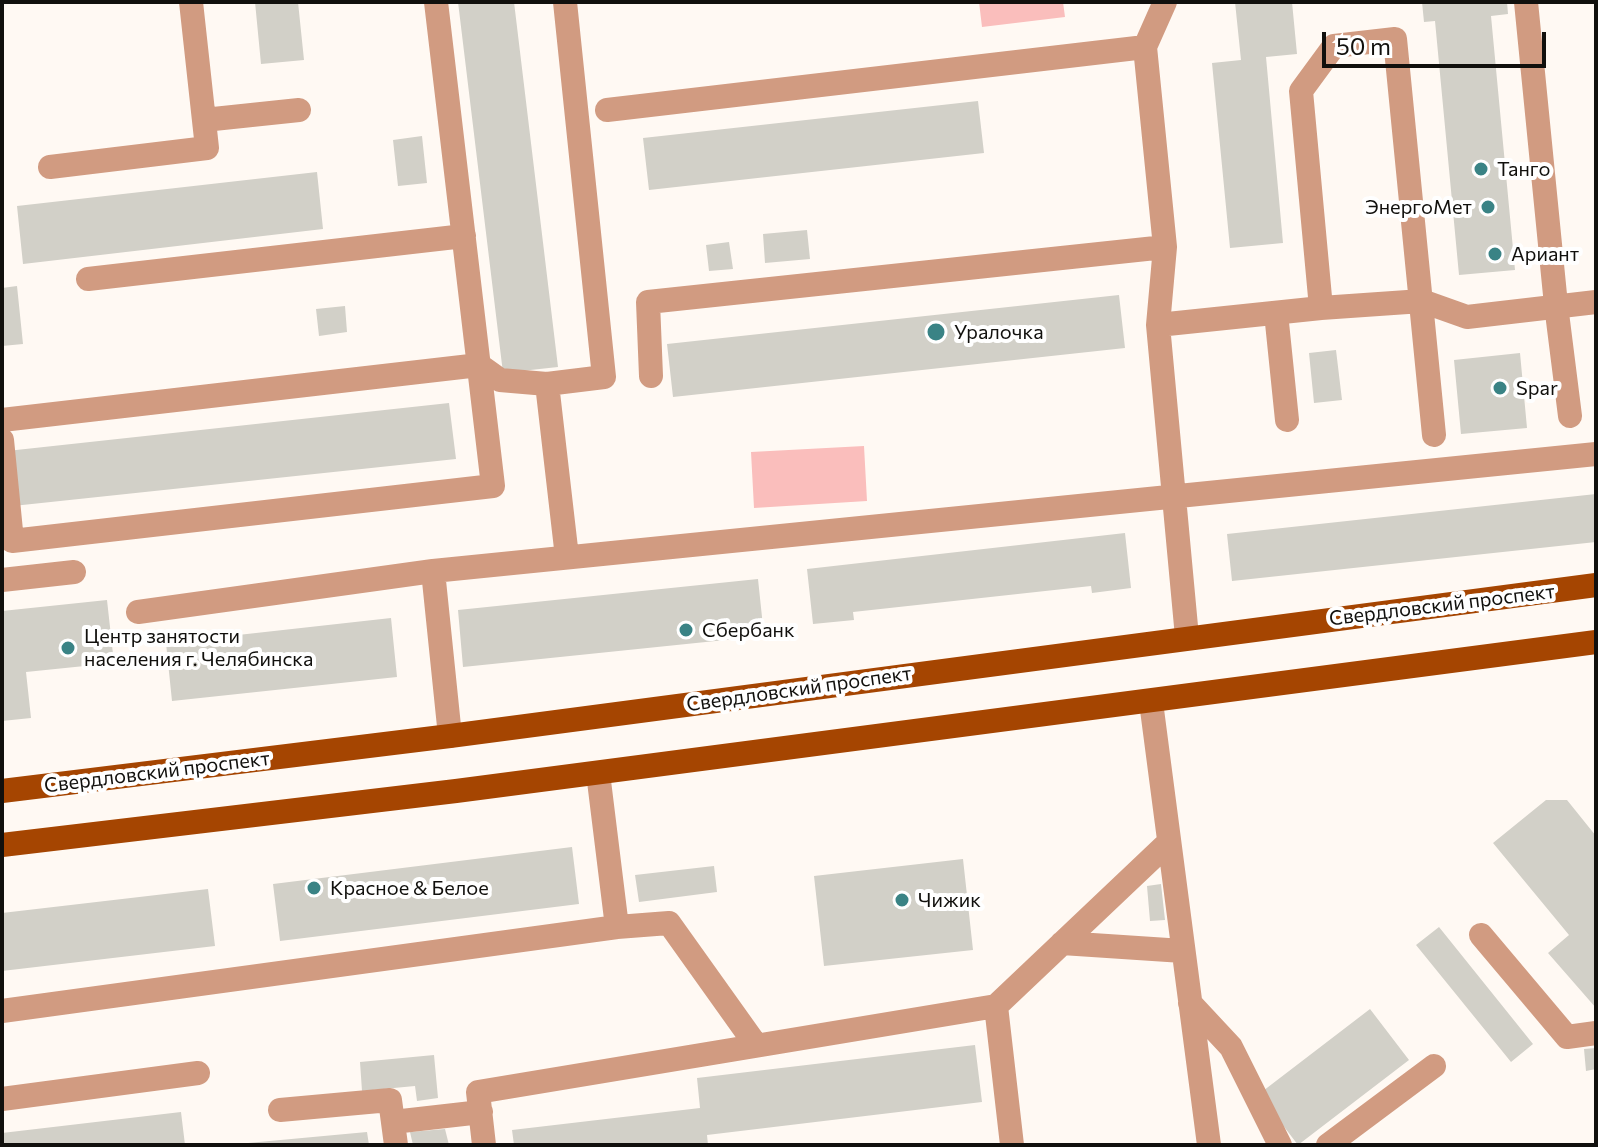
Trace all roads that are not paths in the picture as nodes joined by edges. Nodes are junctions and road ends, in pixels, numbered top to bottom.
1 (191, 2) edge
2 (436, 2) edge
3 (566, 2) edge
4 (1165, 2) edge
5 (1526, 2) edge
6 (1145, 47) junction
7 (299, 110) dead end
8 (607, 110) dead end
9 (204, 120) junction
10 (50, 167) dead end
11 (464, 236) junction
12 (1165, 247) junction
13 (88, 279) dead end
14 (1422, 301) junction
15 (1596, 302) edge
16 (1556, 305) junction
17 (1321, 308) junction
18 (1276, 313) junction
19 (1158, 325) junction
20 (479, 365) junction
21 (651, 376) dead end
22 (547, 384) junction
23 (1570, 416) dead end
24 (2, 420) edge
25 (1287, 420) dead end
26 (1434, 435) dead end
27 (2, 440) edge
28 (1596, 454) edge
29 (1173, 495) junction
30 (567, 557) junction
31 (433, 571) junction
32 (74, 572) dead end
33 (2, 580) edge
34 (1596, 585) edge
35 (138, 612) dead end
36 (1187, 637) junction
37 (1596, 642) edge
38 (1151, 702) junction
39 (450, 736) junction
40 (598, 773) junction
41 (2, 791) edge
42 (1169, 842) junction
43 (2, 845) edge
44 (617, 927) junction
45 (1481, 935) dead end
46 (1062, 943) junction
47 (1183, 951) junction
48 (1190, 1003) junction
49 (996, 1006) junction
50 (2, 1011) edge
51 (1596, 1033) edge
52 (756, 1045) junction
53 (1434, 1066) dead end
54 (198, 1073) dead end
55 (2, 1099) edge
56 (280, 1110) dead end
57 (481, 1112) junction
58 (394, 1133) edge
59 (484, 1145) edge
60 (1012, 1145) edge
61 (1209, 1145) edge
62 (1280, 1145) edge
63 (1328, 1145) edge

1 - 9 lane
2 - 11 lane
3 - 22 lane
4 - 6 lane
5 - 16 lane
6 - 8 lane
6 - 12 lane
7 - 9 lane
9 - 10 lane
11 - 13 lane
11 - 20 lane
12 - 19 lane
12 - 21 lane
14 - 16 lane
14 - 17 lane
14 - 17 lane
14 - 26 lane
15 - 16 lane
16 - 23 lane
17 - 18 lane
18 - 19 lane
18 - 25 lane
19 - 29 lane
20 - 22 lane
20 - 24 lane
20 - 27 lane
22 - 30 lane
28 - 29 lane
29 - 30 lane
29 - 36 lane
30 - 31 lane
31 - 35 lane
31 - 39 lane
32 - 33 lane
34 - 36 main road, Свердловский проспект
36 - 39 main road, Свердловский проспект
37 - 38 main road
38 - 40 main road
38 - 42 lane
39 - 41 main road, Свердловский проспект
40 - 43 main road
40 - 44 lane
42 - 46 lane
42 - 47 lane
44 - 50 lane
44 - 52 lane
45 - 51 lane
46 - 47 lane
46 - 49 lane
47 - 48 lane
48 - 61 lane
48 - 62 lane
49 - 52 lane
49 - 60 lane
52 - 57 lane
53 - 63 lane
54 - 55 lane
56 - 58 lane
57 - 58 lane
57 - 59 lane

